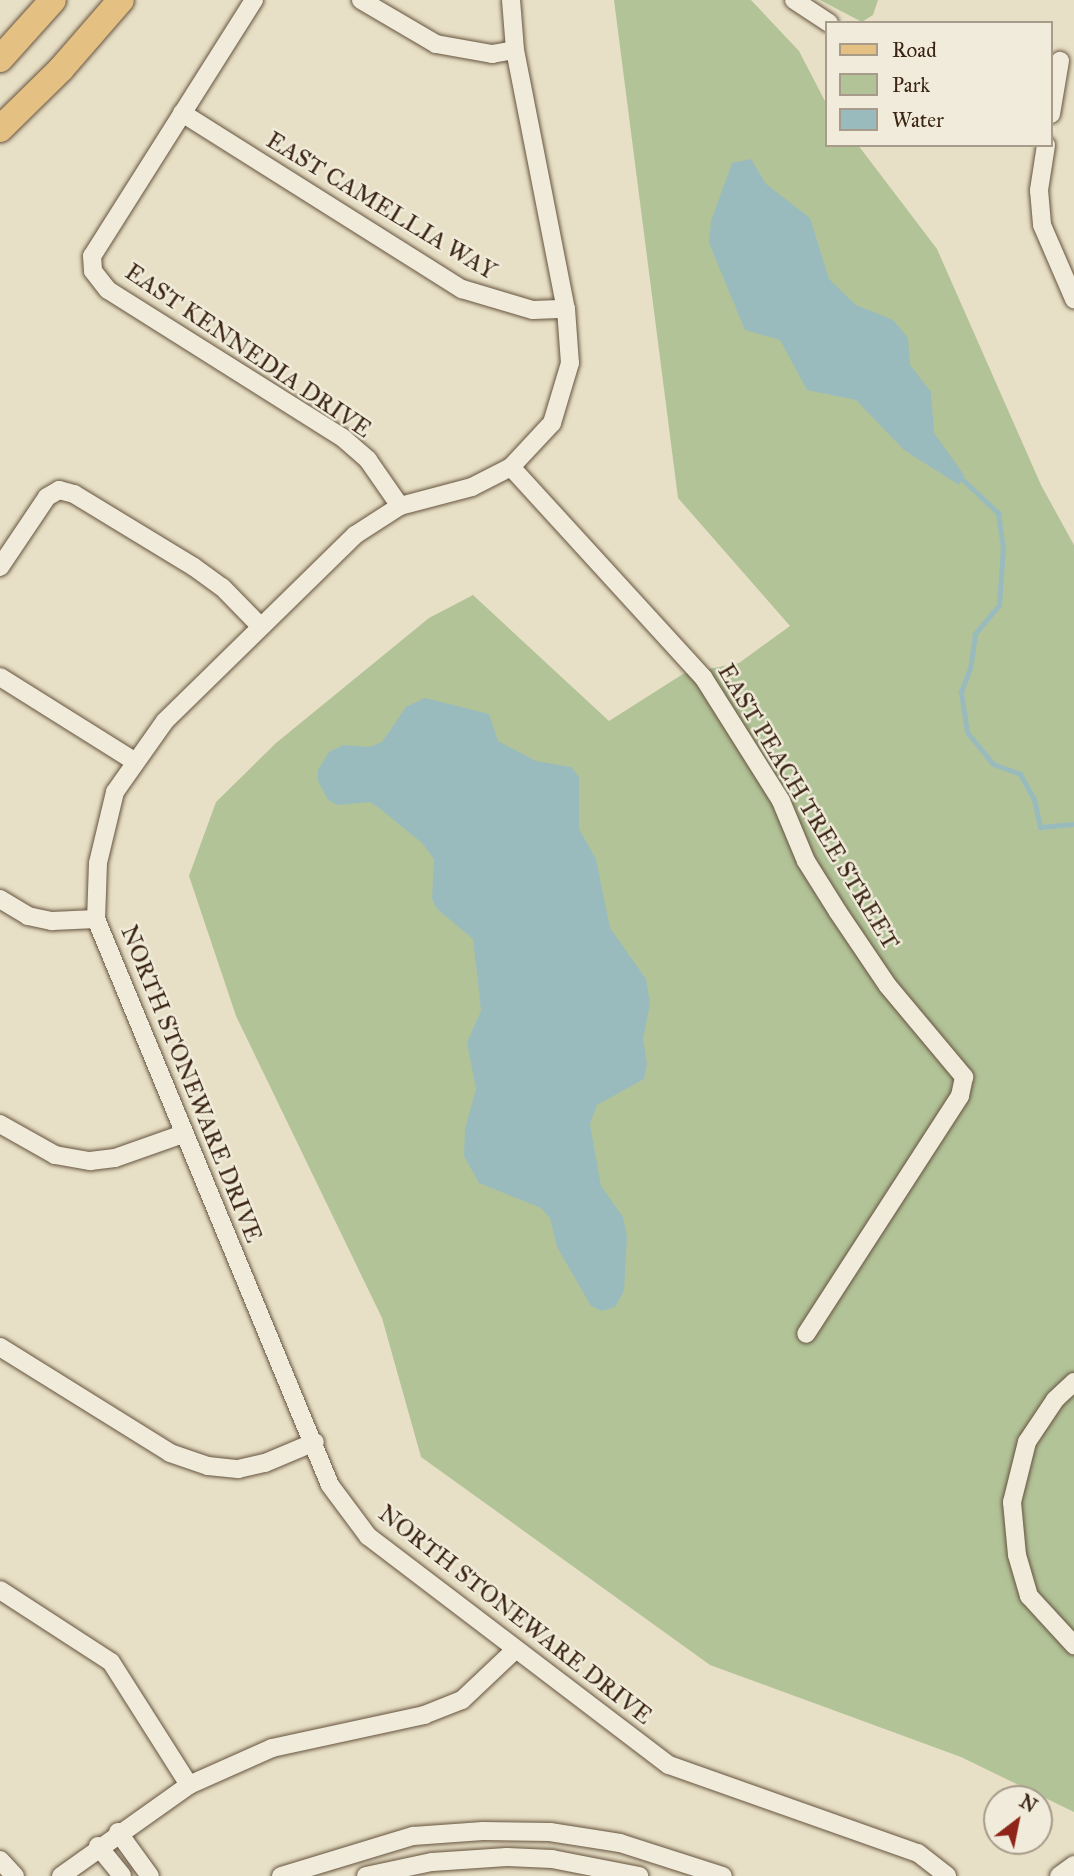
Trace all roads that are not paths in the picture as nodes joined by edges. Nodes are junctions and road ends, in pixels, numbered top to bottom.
1 (53, 0) edge
2 (121, 0) edge
3 (254, 0) edge
4 (361, 0) edge
5 (510, 0) edge
6 (794, 0) edge
7 (826, 21) edge
8 (515, 50) junction
9 (0, 59) edge
10 (1062, 62) edge
11 (1053, 105) edge
12 (182, 113) junction
13 (0, 130) edge
14 (1046, 147) edge
15 (1074, 299) edge
16 (566, 309) junction
17 (511, 467) junction
18 (400, 506) junction
19 (0, 567) edge
20 (260, 626) junction
21 (0, 677) edge
22 (134, 761) junction
23 (0, 899) edge
24 (96, 919) junction
25 (0, 1124) edge
26 (183, 1134) junction
27 (806, 1335) dead end
28 (0, 1347) edge
29 (1074, 1382) edge
30 (315, 1442) junction
31 (0, 1590) edge
32 (1074, 1645) edge
33 (516, 1649) junction
34 (188, 1785) junction
35 (118, 1832) junction
36 (98, 1846) junction
37 (0, 1860) edge
38 (1074, 1866) edge
39 (15, 1876) edge
40 (61, 1876) edge
41 (122, 1876) edge
42 (150, 1876) edge
43 (281, 1876) edge
44 (366, 1876) edge
45 (639, 1876) edge
46 (723, 1876) edge
47 (947, 1876) edge
48 (1059, 1876) edge

1 - 9 main road
2 - 13 main road
3 - 12 street
4 - 8 street
5 - 8 street, NORTH STONEWARE DRIVE
6 - 7 street
8 - 16 street, NORTH STONEWARE DRIVE
10 - 11 street
12 - 16 street, EAST CAMELLIA WAY
12 - 18 street, EAST KENNEDIA DRIVE
14 - 15 street
16 - 17 street, NORTH STONEWARE DRIVE
17 - 18 street, NORTH STONEWARE DRIVE
17 - 27 street, EAST PEACH TREE STREET
18 - 20 street, NORTH STONEWARE DRIVE
19 - 20 street
20 - 22 street, NORTH STONEWARE DRIVE
21 - 22 street
22 - 24 street, NORTH STONEWARE DRIVE
23 - 24 street
24 - 26 street, NORTH STONEWARE DRIVE
25 - 26 street
26 - 30 street, NORTH STONEWARE DRIVE
28 - 30 street
29 - 32 street
30 - 33 street, NORTH STONEWARE DRIVE
31 - 34 street
33 - 34 street
33 - 47 street, NORTH STONEWARE DRIVE
34 - 35 street
35 - 36 street
35 - 42 street
36 - 40 street
36 - 41 street
37 - 39 street
38 - 48 street
43 - 46 street
44 - 45 street

